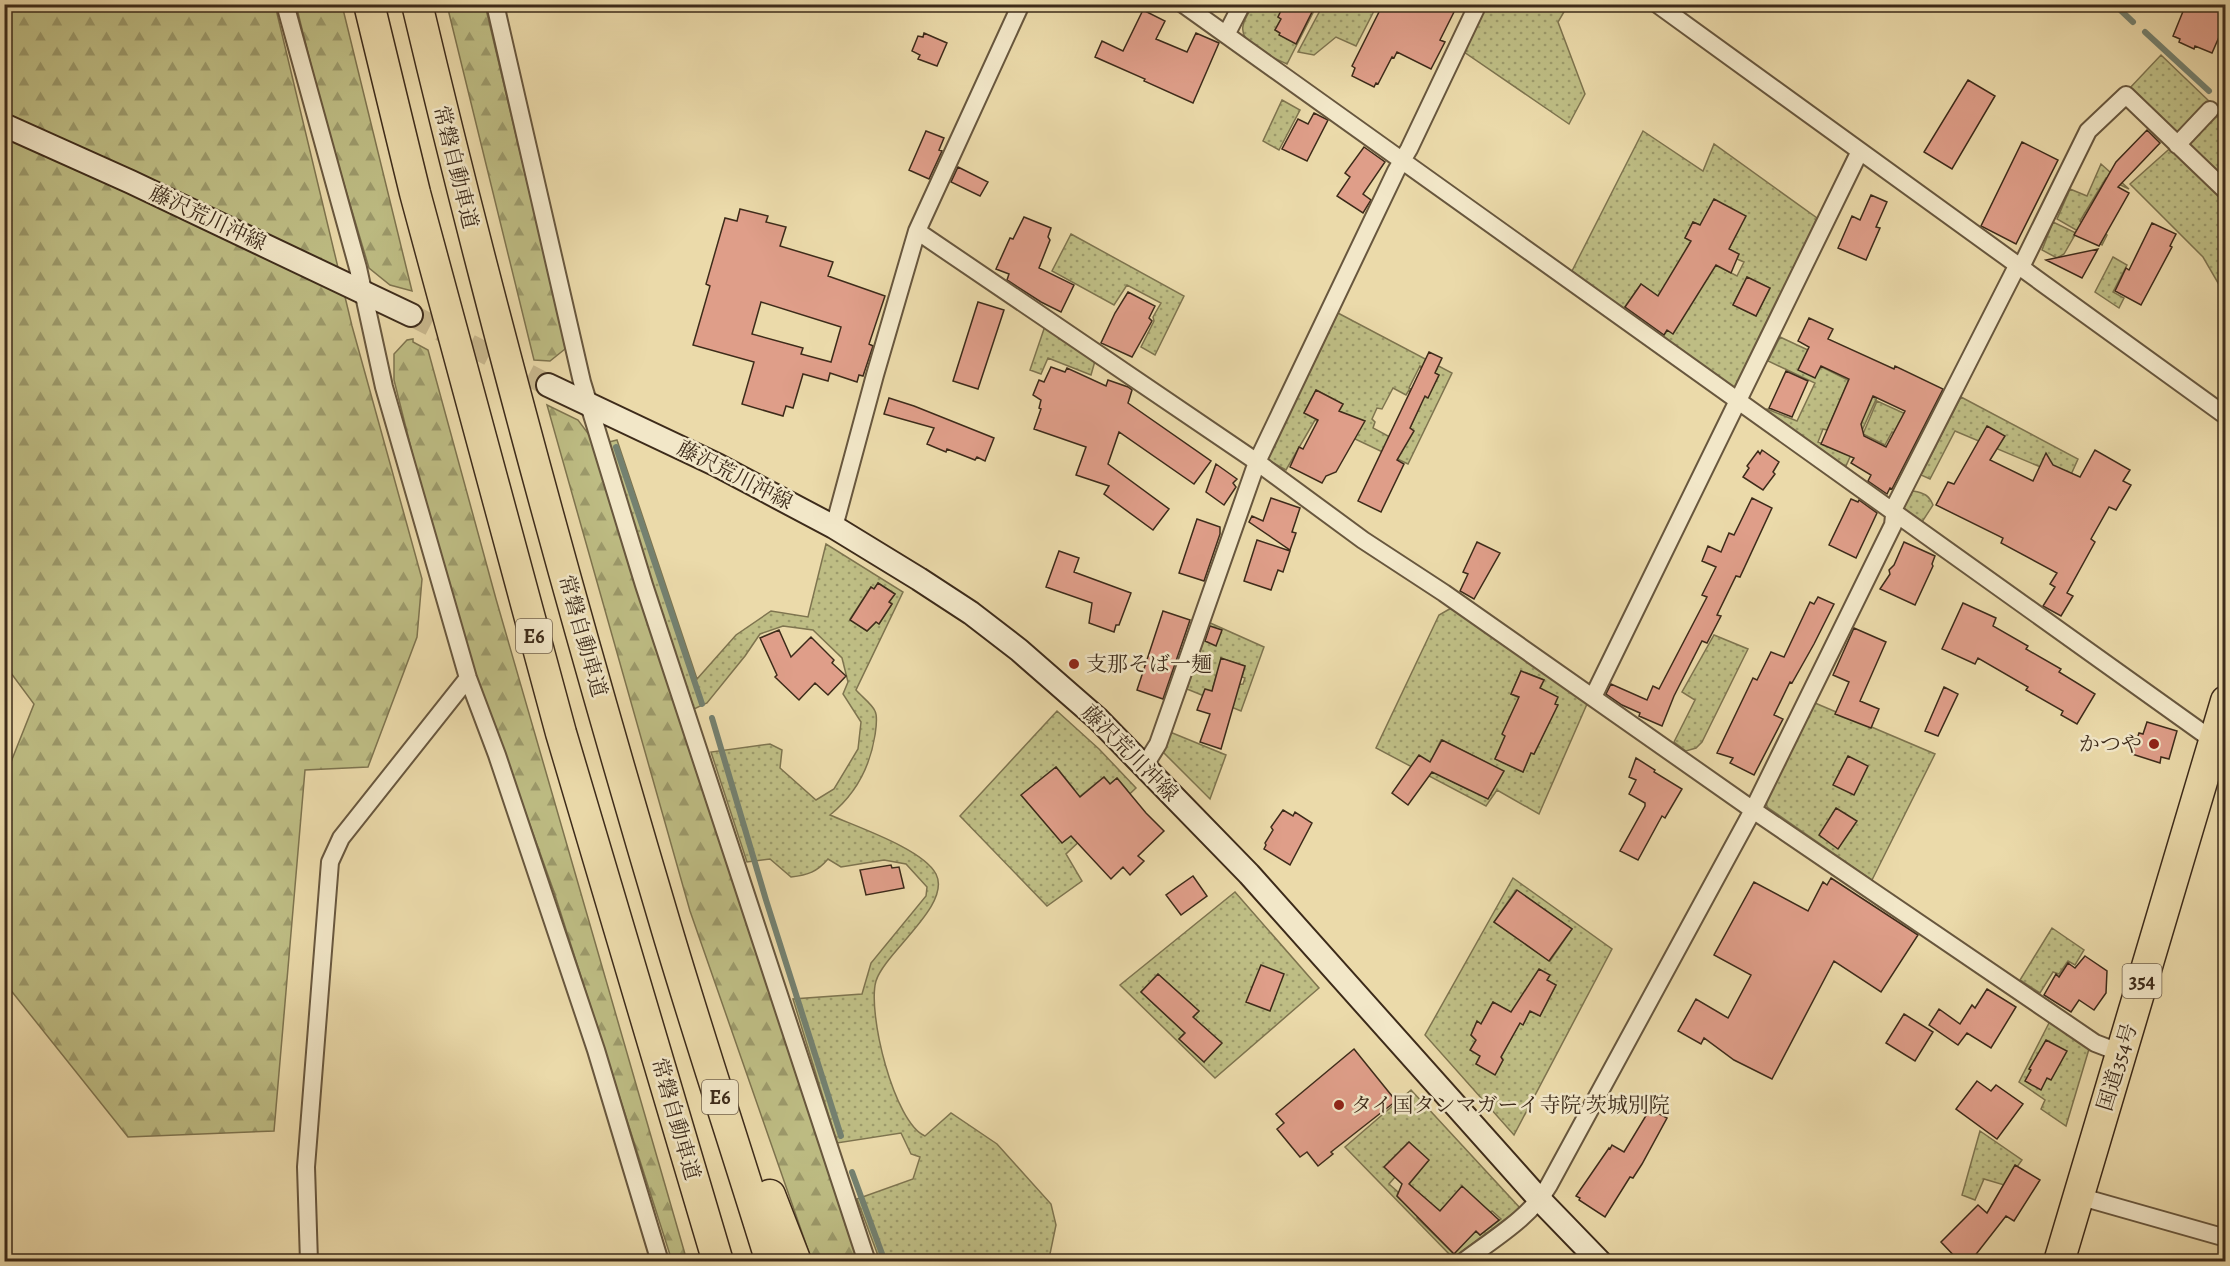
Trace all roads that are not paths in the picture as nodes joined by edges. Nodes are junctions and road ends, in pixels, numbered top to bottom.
1 (285, 4) edge
2 (369, 4) edge
3 (417, 4) edge
4 (495, 4) edge
5 (1022, 4) edge
6 (1183, 4) edge
7 (1242, 4) edge
8 (1478, 4) edge
9 (1657, 4) edge
10 (1226, 35) junction
11 (2210, 110) dead end
12 (4, 124) edge
13 (2177, 145) junction
14 (1860, 151) junction
15 (1402, 160) junction
16 (2226, 190) edge
17 (917, 231) junction
18 (2020, 266) junction
19 (364, 292) junction
20 (411, 315) tunnel mouth
21 (548, 385) tunnel mouth
22 (1738, 402) junction
23 (589, 404) junction
24 (2226, 416) edge
25 (1257, 462) junction
26 (1895, 515) junction
27 (834, 527) junction
28 (468, 678) junction
29 (1593, 697) junction
30 (2226, 701) edge
31 (2220, 742) edge
32 (1145, 765) junction
33 (1753, 810) junction
34 (668, 932) junction
35 (2121, 1053) junction
36 (2078, 1196) junction
37 (1540, 1200) junction
38 (2226, 1238) edge
39 (309, 1262) edge
40 (660, 1262) edge
41 (718, 1262) edge
42 (771, 1262) edge
43 (795, 1262) edge
44 (867, 1262) edge
45 (1463, 1262) edge
46 (1600, 1262) edge
47 (2059, 1262) edge

1 - 19 street
2 - 41 highway, 常磐自動車道 / E6
3 - 34 highway, 常磐自動車道 / E6
4 - 23 street
5 - 17 street
6 - 10 street
7 - 10 street
8 - 15 street
9 - 14 street
10 - 15 street
11 - 13 street
12 - 19 main road, 藤沢荒川沖線
13 - 16 street
13 - 18 street
14 - 18 street
14 - 22 street
15 - 22 street
15 - 25 street
17 - 25 street
17 - 27 street
18 - 24 street
18 - 26 street
19 - 20 main road, 藤沢荒川沖線
19 - 28 street
21 - 23 main road, 藤沢荒川沖線
22 - 26 street
22 - 29 street
23 - 27 main road, 藤沢荒川沖線
23 - 44 street
25 - 29 street
25 - 32 street
26 - 31 street
26 - 33 street
27 - 32 main road, 藤沢荒川沖線
28 - 39 street
28 - 40 street
29 - 33 street
30 - 31 highway, 国道354号 / 354
31 - 35 highway, 国道354号 / 354
32 - 37 main road, 藤沢荒川沖線
33 - 35 street
33 - 37 street
34 - 42 highway, 常磐自動車道 / E6
34 - 43 highway
35 - 36 highway, 国道354号 / 354
36 - 38 street
36 - 47 highway, 国道354号 / 354
37 - 45 street
37 - 46 main road, 藤沢荒川沖線

